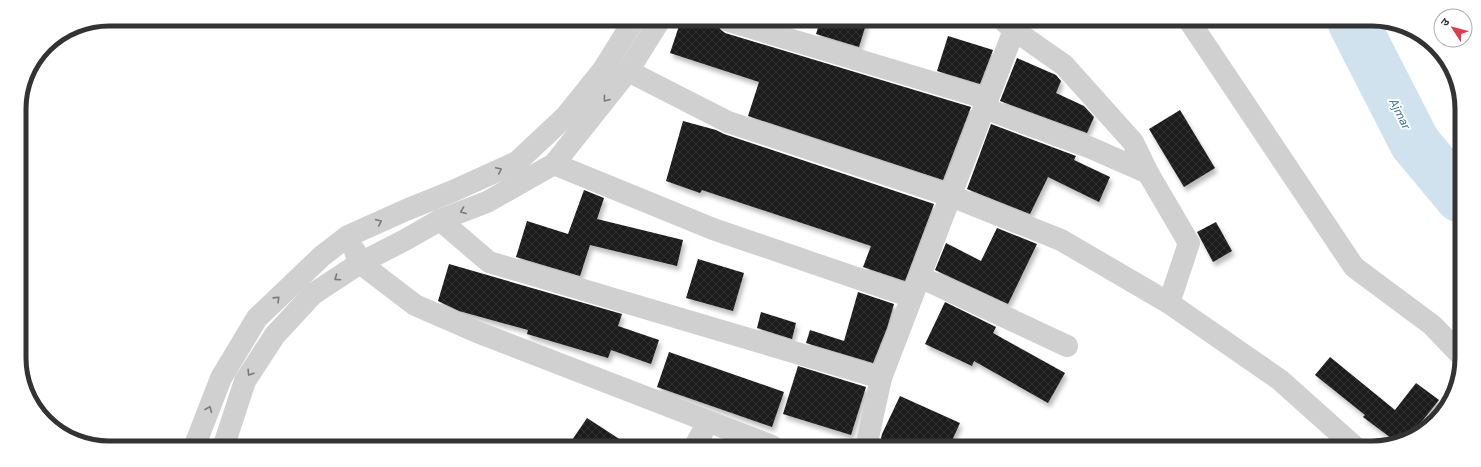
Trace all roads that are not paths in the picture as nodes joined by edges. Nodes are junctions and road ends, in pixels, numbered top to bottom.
1 (630, 26) edge
2 (656, 26) edge
3 (747, 26) edge
4 (1009, 26) edge
5 (1193, 26) edge
6 (628, 71) junction
7 (986, 104) junction
8 (554, 164) junction
9 (1148, 173) junction
10 (951, 196) junction
11 (440, 220) junction
12 (348, 236) junction
13 (360, 263) junction
14 (920, 277) junction
15 (912, 298) junction
16 (1169, 303) junction
17 (1067, 346) dead end
18 (1455, 349) edge
19 (881, 378) junction
20 (708, 422) junction
21 (197, 441) edge
22 (225, 441) edge
23 (698, 441) edge
24 (759, 441) edge
25 (867, 441) edge
26 (1348, 441) edge

12 -> 1 street
2 - 6 street
3 - 7 street
4 - 7 street
4 - 9 street
5 - 18 street
6 -> 8 street
6 - 10 street
7 - 9 street
7 - 10 street
8 -> 11 street
8 - 15 street
9 - 16 street
10 - 14 street
10 - 16 street
11 - 13 street
11 - 19 street
12 - 13 street
21 -> 12 street
13 - 20 street
13 -> 22 street
14 - 15 street
14 - 17 street
15 - 19 street
16 - 26 street
19 - 25 street
20 - 23 street
20 - 24 street

